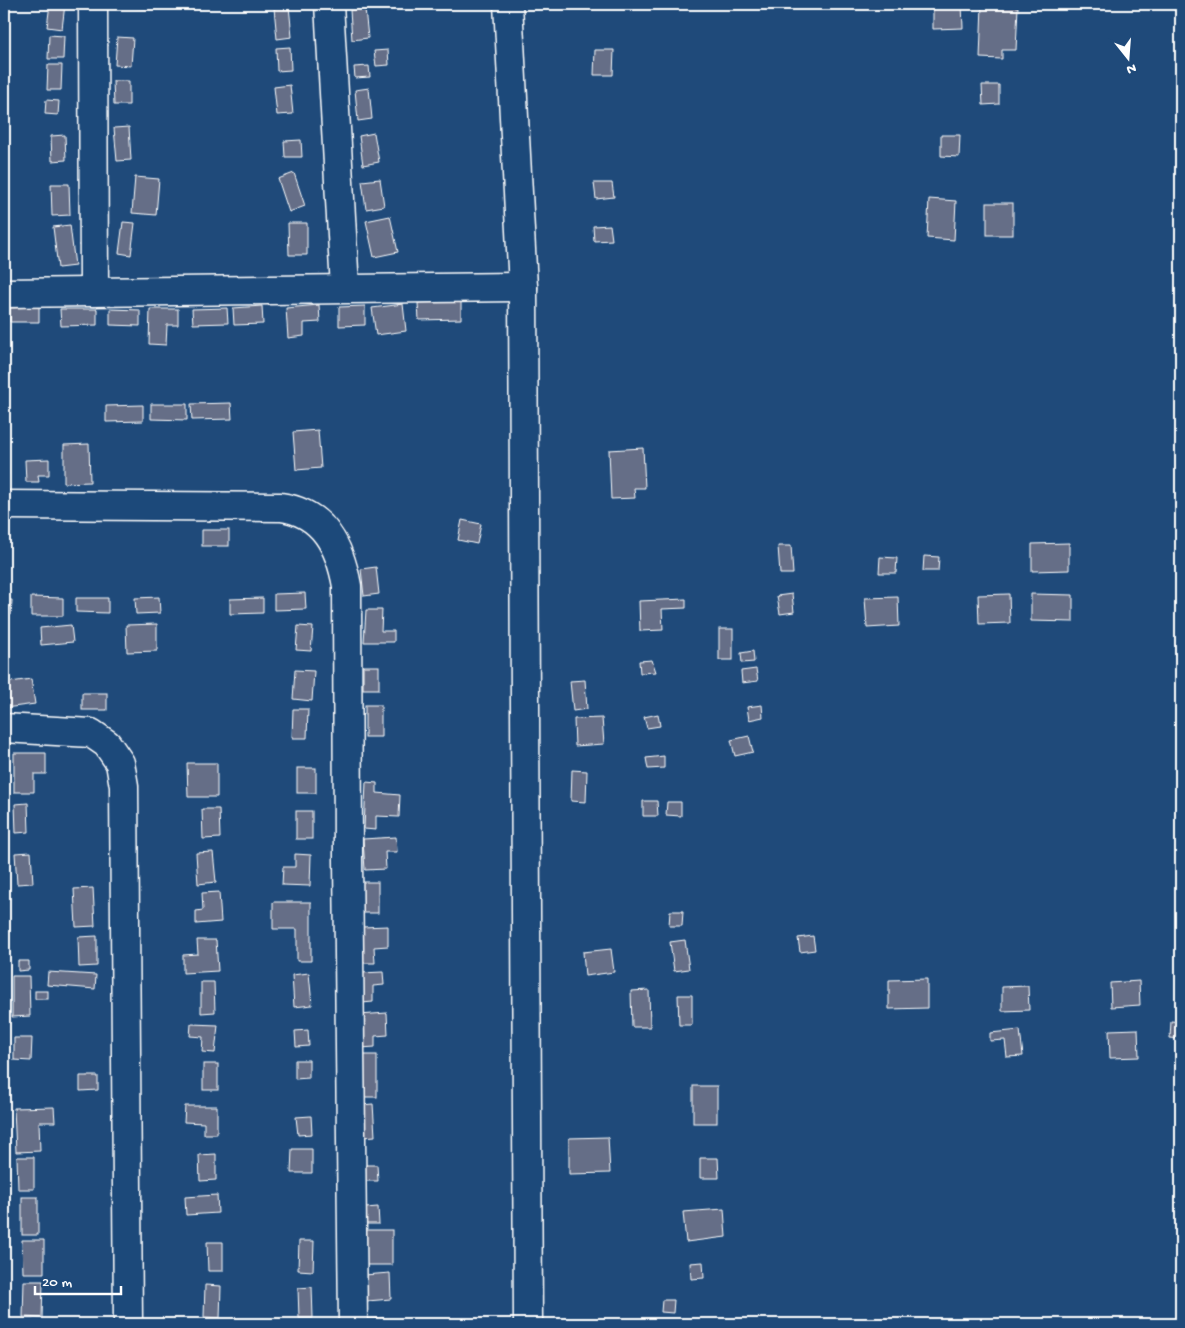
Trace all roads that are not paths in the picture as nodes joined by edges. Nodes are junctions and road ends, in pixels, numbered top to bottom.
1 (92, 4) edge
2 (329, 4) edge
3 (508, 4) edge
4 (523, 287) junction
5 (345, 288) junction
6 (94, 292) junction
7 (4, 293) edge
8 (4, 505) edge
9 (4, 728) edge
10 (128, 1324) edge
11 (353, 1324) edge
12 (528, 1324) edge

1 - 6 street
2 - 5 street
3 - 4 street
4 - 5 street
4 - 12 street
5 - 6 street
6 - 7 street
8 - 11 street
9 - 10 street

